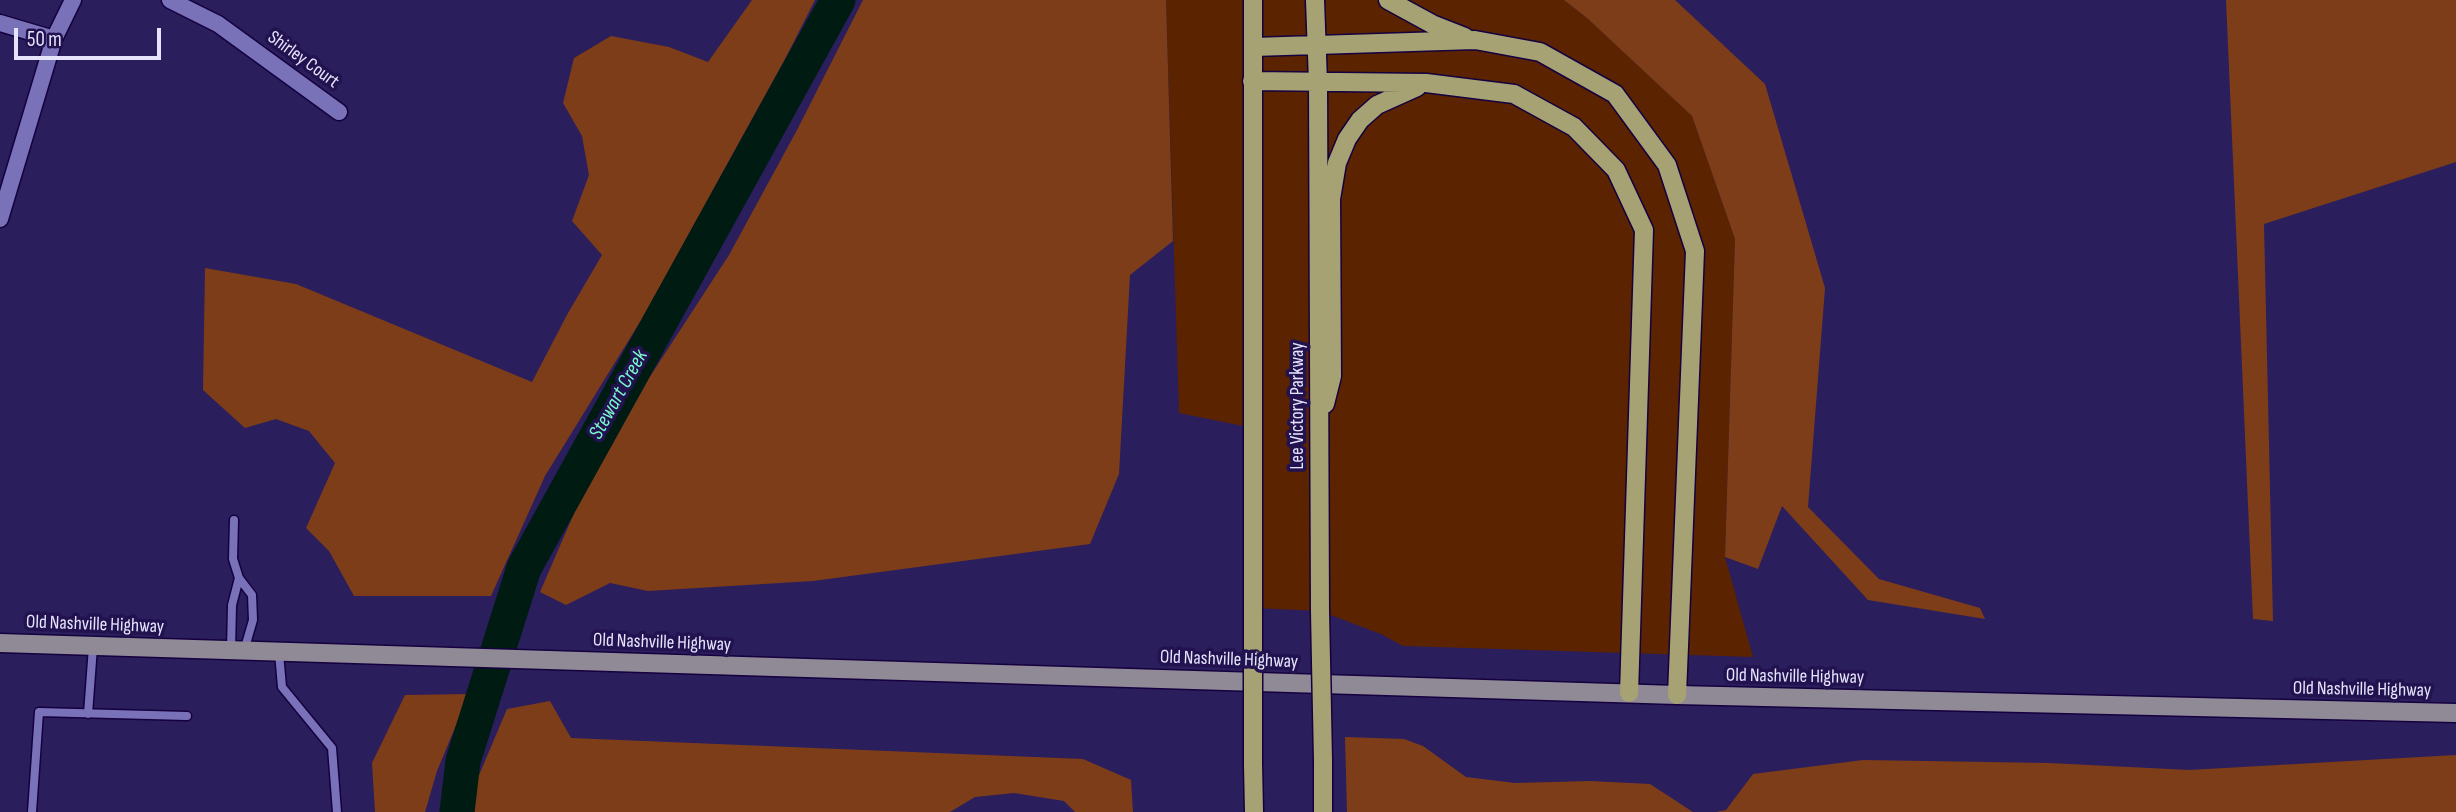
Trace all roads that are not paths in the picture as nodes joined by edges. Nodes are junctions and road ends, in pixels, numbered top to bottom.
1 (73, 0) edge
2 (170, 0) edge
3 (1252, 0) edge
4 (1315, 0) edge
5 (1388, 0) edge
6 (0, 23) edge
7 (54, 39) junction
8 (1475, 40) junction
9 (1315, 45) junction
10 (1253, 47) junction
11 (1252, 81) junction
12 (1318, 82) junction
13 (1426, 83) junction
14 (339, 111) dead end
15 (0, 219) edge
16 (1318, 431) junction
17 (234, 520) dead end
18 (239, 578) junction
19 (0, 643) edge
20 (93, 646) junction
21 (238, 651) junction
22 (279, 653) junction
23 (1629, 693) junction
24 (1677, 695) junction
25 (2456, 713) edge
26 (88, 714) junction
27 (187, 716) dead end
28 (32, 812) edge
29 (337, 812) edge
30 (1254, 812) edge
31 (1323, 812) edge

1 - 7 street
2 - 14 street, Shirley Court
3 - 10 main road
4 - 9 main road, Lee Victory Parkway
5 - 8 main road
6 - 7 street
7 - 15 street
8 - 9 main road
8 - 24 main road
9 - 10 main road
9 - 12 main road, Lee Victory Parkway
10 - 11 main road
11 - 12 main road
11 - 30 main road, bridge
12 - 13 main road
12 - 16 main road, Lee Victory Parkway
13 - 16 main road
13 - 23 main road
16 - 31 main road, Lee Victory Parkway, bridge
17 - 18 lane
18 - 21 lane
18 - 21 lane
19 - 20 main road, Old Nashville Highway
20 - 21 main road, Old Nashville Highway
20 - 26 lane
21 - 22 main road, Old Nashville Highway
22 - 23 main road, Old Nashville Highway
22 - 29 lane
23 - 24 main road, Old Nashville Highway
24 - 25 main road, Old Nashville Highway
26 - 27 lane
26 - 28 lane

